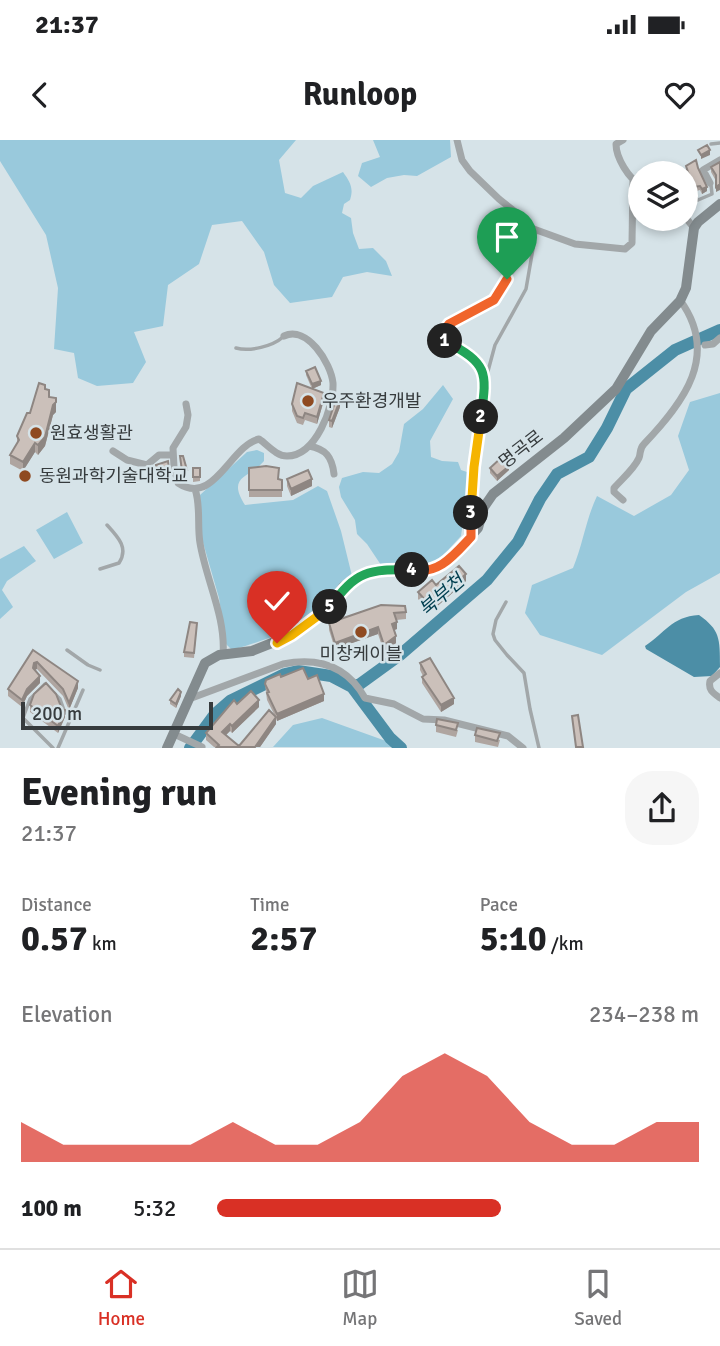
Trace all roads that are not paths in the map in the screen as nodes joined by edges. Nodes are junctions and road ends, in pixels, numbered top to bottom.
1 (457, 140) edge
2 (623, 141) edge
3 (720, 143) edge
4 (711, 144) dead end
5 (720, 160) edge
6 (628, 169) edge
7 (710, 183) joint
8 (698, 200) edge
9 (720, 204) edge
10 (698, 222) edge
11 (535, 230) junction
12 (633, 231) edge
13 (694, 231) edge
14 (680, 300) junction
15 (284, 335) joint
16 (720, 338) edge
17 (705, 345) junction
18 (236, 348) dead end
19 (486, 380) junction
20 (186, 404) dead end
21 (309, 446) junction
22 (113, 451) dead end
23 (173, 455) junction
24 (334, 474) dead end
25 (195, 489) junction
26 (623, 500) dead end
27 (471, 521) joint
28 (107, 525) dead end
29 (471, 537) junction
30 (100, 569) dead end
31 (506, 602) dead end
32 (67, 650) dead end
33 (223, 655) junction
34 (100, 670) dead end
35 (720, 673) edge
36 (82, 690) dead end
37 (720, 698) edge
38 (189, 699) junction
39 (65, 713) edge
40 (174, 734) junction
41 (53, 747) edge
42 (58, 747) edge
43 (167, 747) edge
44 (202, 747) edge
45 (523, 747) edge
46 (539, 747) edge

1 - 11 street
2 - 6 street
3 - 4 lane
5 - 7 street
7 - 8 lane
9 - 10 main road
11 - 12 street
11 - 19 lane
11 - 19 lane
13 - 14 main road, 명곡로
14 - 17 street
14 - 29 main road, 명곡로
15 - 18 lane
15 - 21 street
16 - 17 street
17 - 26 street
19 - 27 lane
20 - 23 street
21 - 24 street
21 - 25 street
22 - 23 street
23 - 25 street
25 - 33 street
27 - 29 street
28 - 30 lane
29 - 33 main road, 명곡로
31 - 46 lane
32 - 34 lane
33 - 38 main road
35 - 37 street
36 - 42 lane
38 - 40 main road
38 - 45 street
39 - 41 lane
40 - 43 main road
40 - 44 street

